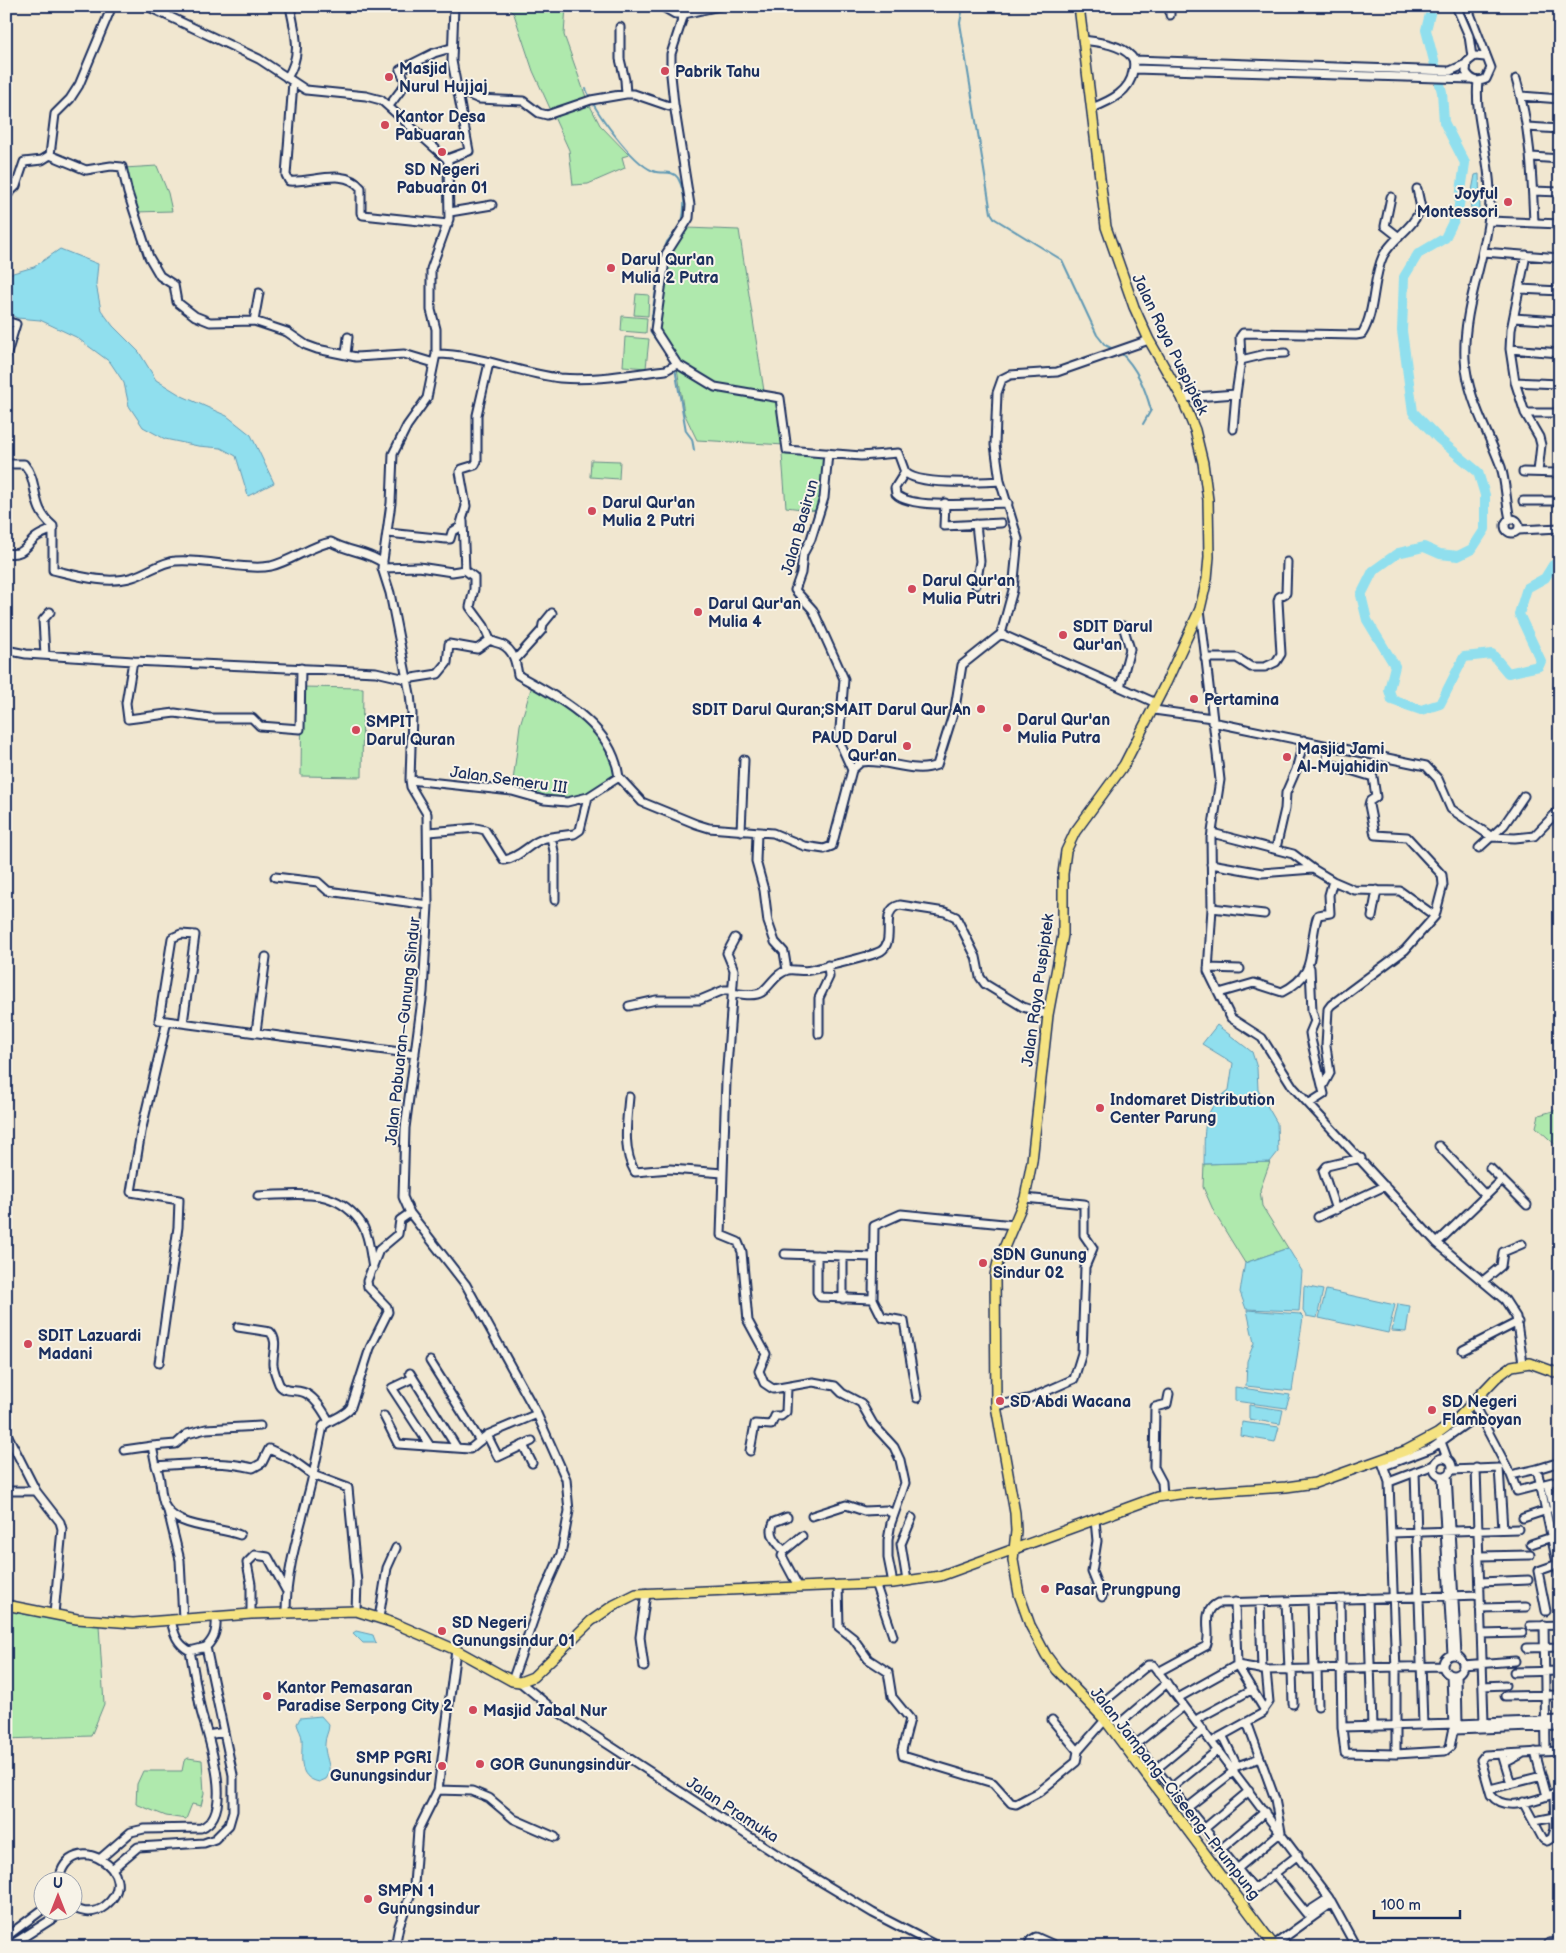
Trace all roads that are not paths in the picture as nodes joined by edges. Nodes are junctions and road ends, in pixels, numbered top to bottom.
1 (112, 6) edge
2 (147, 6) edge
3 (290, 6) edge
4 (454, 6) edge
5 (661, 6) edge
6 (720, 6) edge
7 (849, 6) edge
8 (854, 6) edge
9 (1079, 6) edge
10 (1170, 6) edge
11 (1456, 6) edge
12 (1467, 6) edge
13 (684, 14) junction
14 (1170, 15) dead end
15 (620, 27) dead end
16 (1083, 40) junction
17 (451, 48) junction
18 (1472, 57) junction
19 (1485, 57) junction
20 (1134, 60) junction
21 (1466, 64) junction
22 (1134, 69) junction
23 (1430, 74) junction
24 (1450, 75) junction
25 (1516, 79) dead end
26 (290, 80) junction
27 (1474, 80) junction
28 (458, 90) junction
29 (626, 94) junction
30 (1521, 96) junction
31 (1560, 99) edge
32 (674, 104) junction
33 (389, 106) junction
34 (1092, 108) junction
35 (1527, 127) junction
36 (1560, 128) edge
37 (50, 155) junction
38 (1532, 157) junction
39 (447, 158) junction
40 (1560, 159) edge
41 (1416, 189) dead end
42 (1533, 191) junction
43 (1560, 192) edge
44 (6, 196) edge
45 (1392, 197) dead end
46 (492, 205) dead end
47 (450, 212) junction
48 (1490, 221) junction
49 (1534, 222) junction
50 (448, 224) junction
51 (1560, 224) edge
52 (1399, 238) junction
53 (1483, 252) junction
54 (1526, 255) junction
55 (1560, 258) edge
56 (1520, 289) junction
57 (1560, 291) edge
58 (258, 293) dead end
59 (1514, 318) junction
60 (6, 321) edge
61 (254, 321) junction
62 (1560, 321) edge
63 (348, 337) dead end
64 (1149, 340) junction
65 (1510, 348) junction
66 (1286, 353) dead end
67 (1560, 353) edge
68 (346, 354) junction
69 (436, 354) junction
70 (6, 357) edge
71 (1241, 360) junction
72 (434, 363) junction
73 (489, 363) junction
74 (674, 365) junction
75 (1515, 382) junction
76 (1560, 384) edge
77 (1236, 394) junction
78 (1182, 398) junction
79 (1560, 409) edge
80 (1525, 413) junction
81 (1233, 429) dead end
82 (828, 453) junction
83 (6, 464) edge
84 (905, 472) junction
85 (1523, 472) dead end
86 (1538, 472) junction
87 (1560, 473) edge
88 (1000, 481) junction
89 (1560, 500) edge
90 (1524, 501) dead end
91 (945, 503) junction
92 (1008, 503) junction
93 (462, 519) junction
94 (1510, 519) junction
95 (1001, 523) dead end
96 (976, 524) junction
97 (1560, 528) edge
98 (53, 529) junction
99 (1519, 530) junction
100 (388, 533) junction
101 (6, 553) edge
102 (1287, 562) dead end
103 (382, 565) junction
104 (465, 570) junction
105 (976, 585) dead end
106 (1200, 609) junction
107 (50, 612) dead end
108 (552, 613) dead end
109 (1123, 626) dead end
110 (1001, 634) junction
111 (490, 640) junction
112 (6, 650) edge
113 (45, 655) junction
114 (1205, 658) junction
115 (516, 659) junction
116 (133, 661) junction
117 (300, 668) junction
118 (406, 679) junction
119 (1120, 687) junction
120 (1155, 706) junction
121 (1212, 720) junction
122 (1304, 740) junction
123 (1328, 746) junction
124 (744, 760) dead end
125 (852, 770) junction
126 (619, 777) junction
127 (410, 780) junction
128 (1524, 796) dead end
129 (588, 797) junction
130 (1560, 809) edge
131 (741, 831) junction
132 (429, 832) junction
133 (758, 833) junction
134 (1212, 833) junction
135 (551, 837) junction
136 (1492, 837) junction
137 (1276, 848) junction
138 (1479, 848) dead end
139 (1211, 864) junction
140 (1313, 869) junction
141 (275, 877) dead end
142 (1333, 881) junction
143 (1376, 890) junction
144 (555, 900) dead end
145 (428, 905) junction
146 (1212, 908) junction
147 (1264, 914) dead end
148 (1435, 916) junction
149 (1372, 917) dead end
150 (735, 938) dead end
151 (266, 957) dead end
152 (828, 965) junction
153 (1208, 968) junction
154 (1310, 968) junction
155 (1240, 969) dead end
156 (787, 970) junction
157 (732, 991) junction
158 (1219, 993) junction
159 (629, 1006) dead end
160 (1048, 1015) junction
161 (167, 1021) junction
162 (183, 1023) junction
163 (256, 1032) junction
164 (819, 1034) dead end
165 (415, 1054) junction
166 (1323, 1086) junction
167 (629, 1097) dead end
168 (1310, 1103) junction
169 (1439, 1146) dead end
170 (1361, 1158) junction
171 (1490, 1168) dead end
172 (723, 1173) junction
173 (1502, 1180) junction
174 (1385, 1186) junction
175 (258, 1196) dead end
176 (1486, 1196) junction
177 (1025, 1198) junction
178 (1527, 1205) dead end
179 (1336, 1210) junction
180 (410, 1213) junction
181 (1318, 1217) dead end
182 (1014, 1225) junction
183 (1437, 1242) junction
184 (1522, 1244) dead end
185 (785, 1254) dead end
186 (818, 1255) junction
187 (843, 1256) junction
188 (873, 1257) junction
189 (373, 1268) junction
190 (1483, 1281) junction
191 (843, 1299) junction
192 (872, 1299) junction
193 (1518, 1322) junction
194 (238, 1327) dead end
195 (1463, 1350) dead end
196 (430, 1361) dead end
197 (1523, 1363) junction
198 (159, 1364) dead end
199 (1560, 1374) edge
200 (787, 1388) junction
201 (1169, 1394) dead end
202 (917, 1398) dead end
203 (1473, 1403) junction
204 (996, 1406) junction
205 (537, 1414) junction
206 (384, 1416) dead end
207 (329, 1421) junction
208 (260, 1426) dead end
209 (6, 1432) edge
210 (488, 1435) junction
211 (1440, 1438) junction
212 (480, 1441) junction
213 (532, 1441) dead end
214 (1430, 1444) junction
215 (523, 1445) junction
216 (152, 1446) junction
217 (430, 1446) junction
218 (457, 1448) junction
219 (124, 1450) dead end
220 (750, 1451) dead end
221 (1447, 1458) junction
222 (1436, 1462) junction
223 (1560, 1462) edge
224 (532, 1463) dead end
225 (1382, 1463) junction
226 (156, 1466) junction
227 (1476, 1468) junction
228 (1537, 1469) junction
229 (1415, 1472) junction
230 (1447, 1474) junction
231 (313, 1475) junction
232 (1511, 1475) junction
233 (1560, 1480) edge
234 (1389, 1482) junction
235 (1545, 1485) junction
236 (6, 1491) edge
237 (36, 1492) junction
238 (1163, 1496) junction
239 (1554, 1507) edge
240 (168, 1511) junction
241 (894, 1514) junction
242 (812, 1516) dead end
243 (786, 1517) dead end
244 (912, 1518) dead end
245 (1523, 1518) dead end
246 (1095, 1520) junction
247 (1503, 1529) junction
248 (1518, 1529) dead end
249 (1478, 1530) junction
250 (1449, 1531) junction
251 (1417, 1532) junction
252 (1392, 1533) junction
253 (1558, 1533) edge
254 (240, 1535) dead end
255 (802, 1536) dead end
256 (1531, 1544) dead end
257 (396, 1548) dead end
258 (1014, 1549) junction
259 (784, 1551) junction
260 (1530, 1555) dead end
261 (1479, 1556) junction
262 (1558, 1559) edge
263 (1560, 1577) edge
264 (1528, 1580) dead end
265 (906, 1581) junction
266 (1480, 1582) junction
267 (893, 1583) junction
268 (875, 1584) junction
269 (798, 1586) junction
270 (838, 1586) junction
271 (286, 1590) junction
272 (646, 1593) junction
273 (1480, 1595) junction
274 (1451, 1596) junction
275 (1102, 1597) dead end
276 (1419, 1597) junction
277 (1368, 1598) junction
278 (1394, 1598) junction
279 (1340, 1599) junction
280 (1312, 1600) junction
281 (1286, 1601) junction
282 (1235, 1602) junction
283 (1260, 1602) junction
284 (6, 1605) edge
285 (1526, 1606) dead end
286 (1480, 1608) junction
287 (356, 1611) junction
288 (1546, 1611) dead end
289 (286, 1612) junction
290 (54, 1614) junction
291 (251, 1614) junction
292 (216, 1617) junction
293 (379, 1618) junction
294 (183, 1619) junction
295 (171, 1620) junction
296 (1560, 1625) edge
297 (1530, 1626) dead end
298 (1544, 1626) junction
299 (1522, 1633) dead end
300 (1481, 1634) junction
301 (893, 1636) dead end
302 (206, 1647) junction
303 (1560, 1647) edge
304 (1526, 1648) dead end
305 (1544, 1648) junction
306 (456, 1650) junction
307 (190, 1651) junction
308 (1454, 1655) junction
309 (1515, 1661) dead end
310 (1482, 1662) junction
311 (1237, 1665) junction
312 (1463, 1665) junction
313 (1396, 1666) junction
314 (1421, 1666) junction
315 (1443, 1666) junction
316 (644, 1667) dead end
317 (1370, 1667) junction
318 (1342, 1668) junction
319 (1316, 1669) junction
320 (1264, 1670) junction
321 (1290, 1670) junction
322 (1560, 1671) edge
323 (1158, 1672) junction
324 (1514, 1672) dead end
325 (1545, 1672) junction
326 (1454, 1675) junction
327 (516, 1682) junction
328 (1167, 1683) junction
329 (1505, 1685) dead end
330 (1483, 1686) junction
331 (1253, 1689) junction
332 (1545, 1695) junction
333 (1560, 1695) edge
334 (1505, 1696) dead end
335 (1178, 1698) junction
336 (1293, 1704) dead end
337 (1098, 1706) junction
338 (1184, 1706) junction
339 (1318, 1706) dead end
340 (1264, 1709) junction
341 (1200, 1718) dead end
342 (1052, 1720) dead end
343 (1105, 1720) junction
344 (1560, 1720) edge
345 (1247, 1722) junction
346 (1484, 1723) junction
347 (1546, 1723) junction
348 (1119, 1724) junction
349 (1423, 1725) junction
350 (1396, 1726) junction
351 (1560, 1726) edge
352 (1342, 1727) junction
353 (1372, 1727) junction
354 (1455, 1728) junction
355 (1203, 1730) junction
356 (224, 1732) junction
357 (208, 1735) junction
358 (1136, 1744) junction
359 (1218, 1750) junction
360 (1078, 1751) junction
361 (1546, 1751) junction
362 (1526, 1752) junction
363 (1535, 1752) junction
364 (1560, 1752) edge
365 (1396, 1754) junction
366 (1502, 1754) junction
367 (1260, 1758) junction
368 (1505, 1763) junction
369 (1156, 1769) junction
370 (1234, 1771) junction
371 (1542, 1776) junction
372 (1511, 1784) junction
373 (1171, 1788) junction
374 (1490, 1789) junction
375 (438, 1790) junction
376 (1249, 1791) junction
377 (1554, 1794) edge
378 (1523, 1802) junction
379 (1187, 1808) junction
380 (1265, 1812) junction
381 (1554, 1817) junction
382 (1535, 1821) junction
383 (1204, 1829) junction
384 (1281, 1832) junction
385 (555, 1837) dead end
386 (1221, 1849) junction
387 (1298, 1855) junction
388 (101, 1858) junction
389 (112, 1869) junction
390 (1237, 1869) junction
391 (63, 1870) edge
392 (1274, 1872) junction
393 (1331, 1900) junction
394 (82, 1911) edge
395 (32, 1918) edge
396 (50, 1920) edge
397 (6, 1937) edge
398 (1560, 1942) edge
399 (1549, 1943) dead end
400 (1054, 1945) dead end
401 (1274, 1946) edge
402 (8, 1947) edge
403 (395, 1947) edge
404 (939, 1947) edge
405 (1028, 1947) edge
406 (1356, 1947) edge

1 - 37 street
2 - 26 street
3 - 26 street
4 - 17 street
5 - 13 street
6 - 13 street
7 - 8 street
9 - 16 main road, Jalan Raya Puspiptek
10 - 14 street
11 - 18 street
12 - 19 street
13 - 32 street
15 - 29 street
16 - 20 street
16 - 34 main road, Jalan Raya Puspiptek
17 - 28 street
17 - 33 street
18 - 19 street
18 - 21 street
19 - 27 street
20 - 22 street
20 - 23 street
21 - 24 street
21 - 27 street
22 - 23 street
22 - 34 street
23 - 24 street
24 - 27 street
25 - 30 street
26 - 33 street
26 - 50 street
27 - 48 street
28 - 29 street
28 - 39 street
29 - 32 street
30 - 31 street
30 - 35 street
32 - 74 street
33 - 39 street
34 - 64 main road, Jalan Raya Puspiptek
35 - 36 street
35 - 38 street
37 - 44 street
37 - 61 street
38 - 40 street
38 - 42 street
39 - 47 street, Jalan Pabuaran–Gunung Sindur
41 - 52 street
42 - 43 street
42 - 49 street
45 - 52 street
46 - 47 street
47 - 50 street, Jalan Pabuaran–Gunung Sindur
48 - 49 street
48 - 53 street
49 - 51 street
50 - 69 street, Jalan Pabuaran–Gunung Sindur
52 - 71 street
53 - 54 street
53 - 94 street
54 - 55 street
54 - 56 street
56 - 57 street
56 - 59 street
58 - 61 street
59 - 62 street
59 - 65 street
60 - 70 street
61 - 68 street
63 - 68 street
64 - 78 main road, Jalan Raya Puspiptek
64 - 88 street
65 - 67 street
65 - 75 street
66 - 71 street
68 - 72 street
69 - 72 street, Jalan Pabuaran–Gunung Sindur
69 - 73 street
71 - 77 street
72 - 100 street, Jalan Pabuaran–Gunung Sindur
73 - 74 street
73 - 93 street
74 - 82 street
75 - 76 street
75 - 80 street
77 - 78 street
77 - 81 street
78 - 106 main road, Jalan Raya Puspiptek
79 - 80 street
80 - 86 street
82 - 84 street
82 - 125 street, Jalan Basirun
83 - 98 street
84 - 88 street
84 - 91 street
85 - 86 street
86 - 87 street
88 - 92 street
89 - 90 street
91 - 92 street
91 - 96 street
92 - 110 street
93 - 100 street
93 - 104 street
94 - 99 street
94 - 99 street
95 - 96 street
96 - 105 street
97 - 99 street
98 - 101 street
98 - 103 street
100 - 103 street, Jalan Pabuaran–Gunung Sindur
102 - 114 street
103 - 104 street
103 - 118 street, Jalan Pabuaran–Gunung Sindur
104 - 111 street
106 - 114 street
106 - 120 main road, Jalan Raya Puspiptek
107 - 113 street
108 - 115 street
109 - 119 street
110 - 119 street
110 - 125 street
111 - 115 street
111 - 118 street
112 - 113 street
113 - 116 street
114 - 121 street
115 - 126 street
116 - 117 street
116 - 117 street
117 - 118 street
118 - 127 street, Jalan Pabuaran–Gunung Sindur
119 - 120 street
120 - 121 street
120 - 160 main road, Jalan Raya Puspiptek
121 - 122 street
121 - 134 street
122 - 123 street
122 - 137 street
123 - 136 street
123 - 148 street
124 - 131 street
125 - 133 street
126 - 129 street, Jalan Semeru III
126 - 131 street
127 - 129 street, Jalan Semeru III
127 - 132 street, Jalan Pabuaran–Gunung Sindur
128 - 136 street
129 - 135 street
130 - 136 street
131 - 133 street
132 - 135 street
132 - 145 street, Jalan Pabuaran–Gunung Sindur
133 - 156 street
134 - 137 street
134 - 139 street
135 - 144 street
136 - 138 street
137 - 140 street
139 - 140 street
139 - 146 street
140 - 142 street
141 - 145 street
142 - 143 street
142 - 154 street
143 - 148 street
143 - 149 street
145 - 165 street, Jalan Pabuaran–Gunung Sindur
146 - 147 street
146 - 153 street
148 - 166 street
150 - 157 street
151 - 163 street
152 - 156 street
152 - 160 street
152 - 164 street
153 - 155 street
153 - 158 street
154 - 158 street
154 - 166 street
156 - 157 street
157 - 159 street
157 - 172 street
158 - 168 street
160 - 177 main road, Jalan Raya Puspiptek
161 - 162 street
161 - 162 street
161 - 198 street
162 - 163 street
163 - 165 street
165 - 180 street, Jalan Pabuaran–Gunung Sindur
166 - 168 street
167 - 172 street
168 - 170 street
169 - 176 street
170 - 174 street
170 - 179 street
171 - 173 street
172 - 200 street
173 - 176 street
173 - 178 street
174 - 179 street
174 - 183 street
175 - 189 street
176 - 183 street
177 - 182 main road, Jalan Raya Puspiptek
177 - 204 street
179 - 181 street
180 - 189 street
180 - 205 street, Jalan Pabuaran–Gunung Sindur
182 - 188 street
182 - 204 main road, Jalan Raya Puspiptek
183 - 190 street
184 - 190 street
185 - 186 street
186 - 187 street
186 - 191 street
187 - 188 street
187 - 191 street
188 - 192 street
189 - 207 street
190 - 193 street
191 - 192 street
192 - 202 street
193 - 195 street
193 - 197 street
194 - 207 street
196 - 212 street
197 - 199 main road
197 - 203 main road
200 - 220 street
200 - 241 street
201 - 238 street
203 - 211 main road
203 - 232 street
204 - 258 main road, Jalan Raya Puspiptek
205 - 210 street
205 - 327 street, Jalan Pabuaran–Gunung Sindur
206 - 217 street
207 - 231 street
208 - 216 street
209 - 237 street
210 - 212 street
210 - 215 street
211 - 214 main road
211 - 221 street
212 - 218 street
213 - 215 street
214 - 222 street
214 - 225 main road
215 - 224 street
216 - 219 street
216 - 226 street
217 - 218 street
217 - 218 street
221 - 222 street
221 - 230 street
222 - 229 street
222 - 230 street
223 - 228 street
225 - 234 street
225 - 238 main road
226 - 231 street
226 - 240 street
227 - 230 street
227 - 247 street
227 - 249 street
228 - 232 street
228 - 235 street
229 - 234 street
229 - 251 street
230 - 250 street
231 - 271 street
231 - 287 street
232 - 235 street
233 - 235 street
234 - 252 street
235 - 239 street
236 - 237 street
237 - 290 street
238 - 246 main road
239 - 245 street
239 - 253 street
240 - 254 street
240 - 294 street
241 - 242 street
241 - 267 street
243 - 259 street
244 - 265 street
246 - 258 main road
246 - 275 street
247 - 248 street
247 - 249 street
249 - 250 street
249 - 261 street
250 - 251 street
250 - 274 street
251 - 252 street
251 - 276 street
252 - 278 street
253 - 256 street
253 - 262 street
255 - 259 street
257 - 293 street
258 - 265 main road
258 - 337 main road, Jalan Jampang–Ciseeng–Prumpung
259 - 269 street
260 - 261 street
261 - 266 street
262 - 263 street
262 - 288 street
264 - 266 street
265 - 267 main road
266 - 273 street
267 - 268 main road
268 - 270 main road
268 - 301 street
269 - 270 main road
269 - 272 main road
270 - 360 street
271 - 289 street
271 - 291 street
272 - 316 street
272 - 327 main road
273 - 274 street
273 - 286 street
274 - 276 street
274 - 308 street
276 - 278 street
276 - 314 street
277 - 278 street
277 - 279 street
277 - 317 street
278 - 313 street
279 - 280 street
279 - 318 street
280 - 281 street
280 - 319 street
281 - 283 street
281 - 321 street
282 - 283 street
282 - 311 street
282 - 323 street
283 - 320 street
284 - 290 main road
285 - 286 street
286 - 300 street
287 - 289 main road
287 - 293 main road
289 - 291 main road
290 - 295 main road
291 - 292 main road
292 - 294 main road
292 - 302 street
293 - 306 main road
294 - 295 main road
295 - 307 street
296 - 298 street
297 - 298 street
298 - 305 street
299 - 300 street
300 - 310 street
302 - 307 street
302 - 356 street
303 - 305 street
304 - 305 street
305 - 325 street
306 - 327 main road
306 - 375 street
307 - 357 street
308 - 312 street
308 - 315 street
309 - 310 street
310 - 312 street
310 - 330 street
311 - 320 street
311 - 331 street
311 - 335 street
312 - 326 street
313 - 314 street
313 - 317 street
313 - 350 street
314 - 315 street
314 - 349 street
315 - 326 street
317 - 318 street
317 - 353 street
318 - 319 street
318 - 352 street
319 - 321 street
319 - 339 street
320 - 321 street
320 - 340 street
321 - 336 street
322 - 325 street
323 - 328 street
323 - 337 street
324 - 325 street
325 - 332 street
326 - 354 street
327 - 404 street, Jalan Pramuka
328 - 335 street
328 - 348 street
329 - 330 street
330 - 346 street
331 - 340 street
331 - 341 street
332 - 333 street
332 - 334 street
332 - 347 street
335 - 338 street
337 - 343 main road, Jalan Jampang–Ciseeng–Prumpung
337 - 348 street
338 - 355 street
338 - 358 street
340 - 345 street
342 - 360 street
343 - 360 street
343 - 401 main road, Jalan Jampang–Ciseeng–Prumpung
344 - 347 street
345 - 367 street
345 - 367 street
346 - 347 street
346 - 354 street
347 - 351 street
347 - 354 street
347 - 361 street
348 - 358 street
349 - 350 street
349 - 354 street
350 - 353 street
350 - 365 street
352 - 353 street
352 - 365 street
354 - 365 street
355 - 359 street
355 - 369 street
356 - 357 street
356 - 389 street
357 - 388 street
358 - 369 street
359 - 370 street
359 - 373 street
361 - 363 street
361 - 364 street
362 - 363 street
362 - 366 street
362 - 368 street
363 - 371 street
366 - 368 street
366 - 374 street
367 - 384 street
368 - 372 street
369 - 373 street
370 - 376 street
370 - 379 street
371 - 372 street
371 - 377 street
372 - 374 street
373 - 379 street
374 - 378 street
375 - 385 street
375 - 403 street
376 - 380 street
376 - 383 street
377 - 378 street
377 - 381 street
378 - 382 street
379 - 383 street
380 - 384 street
380 - 386 street
381 - 382 street
381 - 382 street
383 - 386 street
384 - 387 street
384 - 390 street
386 - 390 street
387 - 392 street
387 - 393 street
388 - 389 street
388 - 391 street
389 - 394 street
390 - 392 street
392 - 393 street
393 - 401 street
393 - 406 street
395 - 397 street
396 - 402 street
398 - 399 street
400 - 405 street

